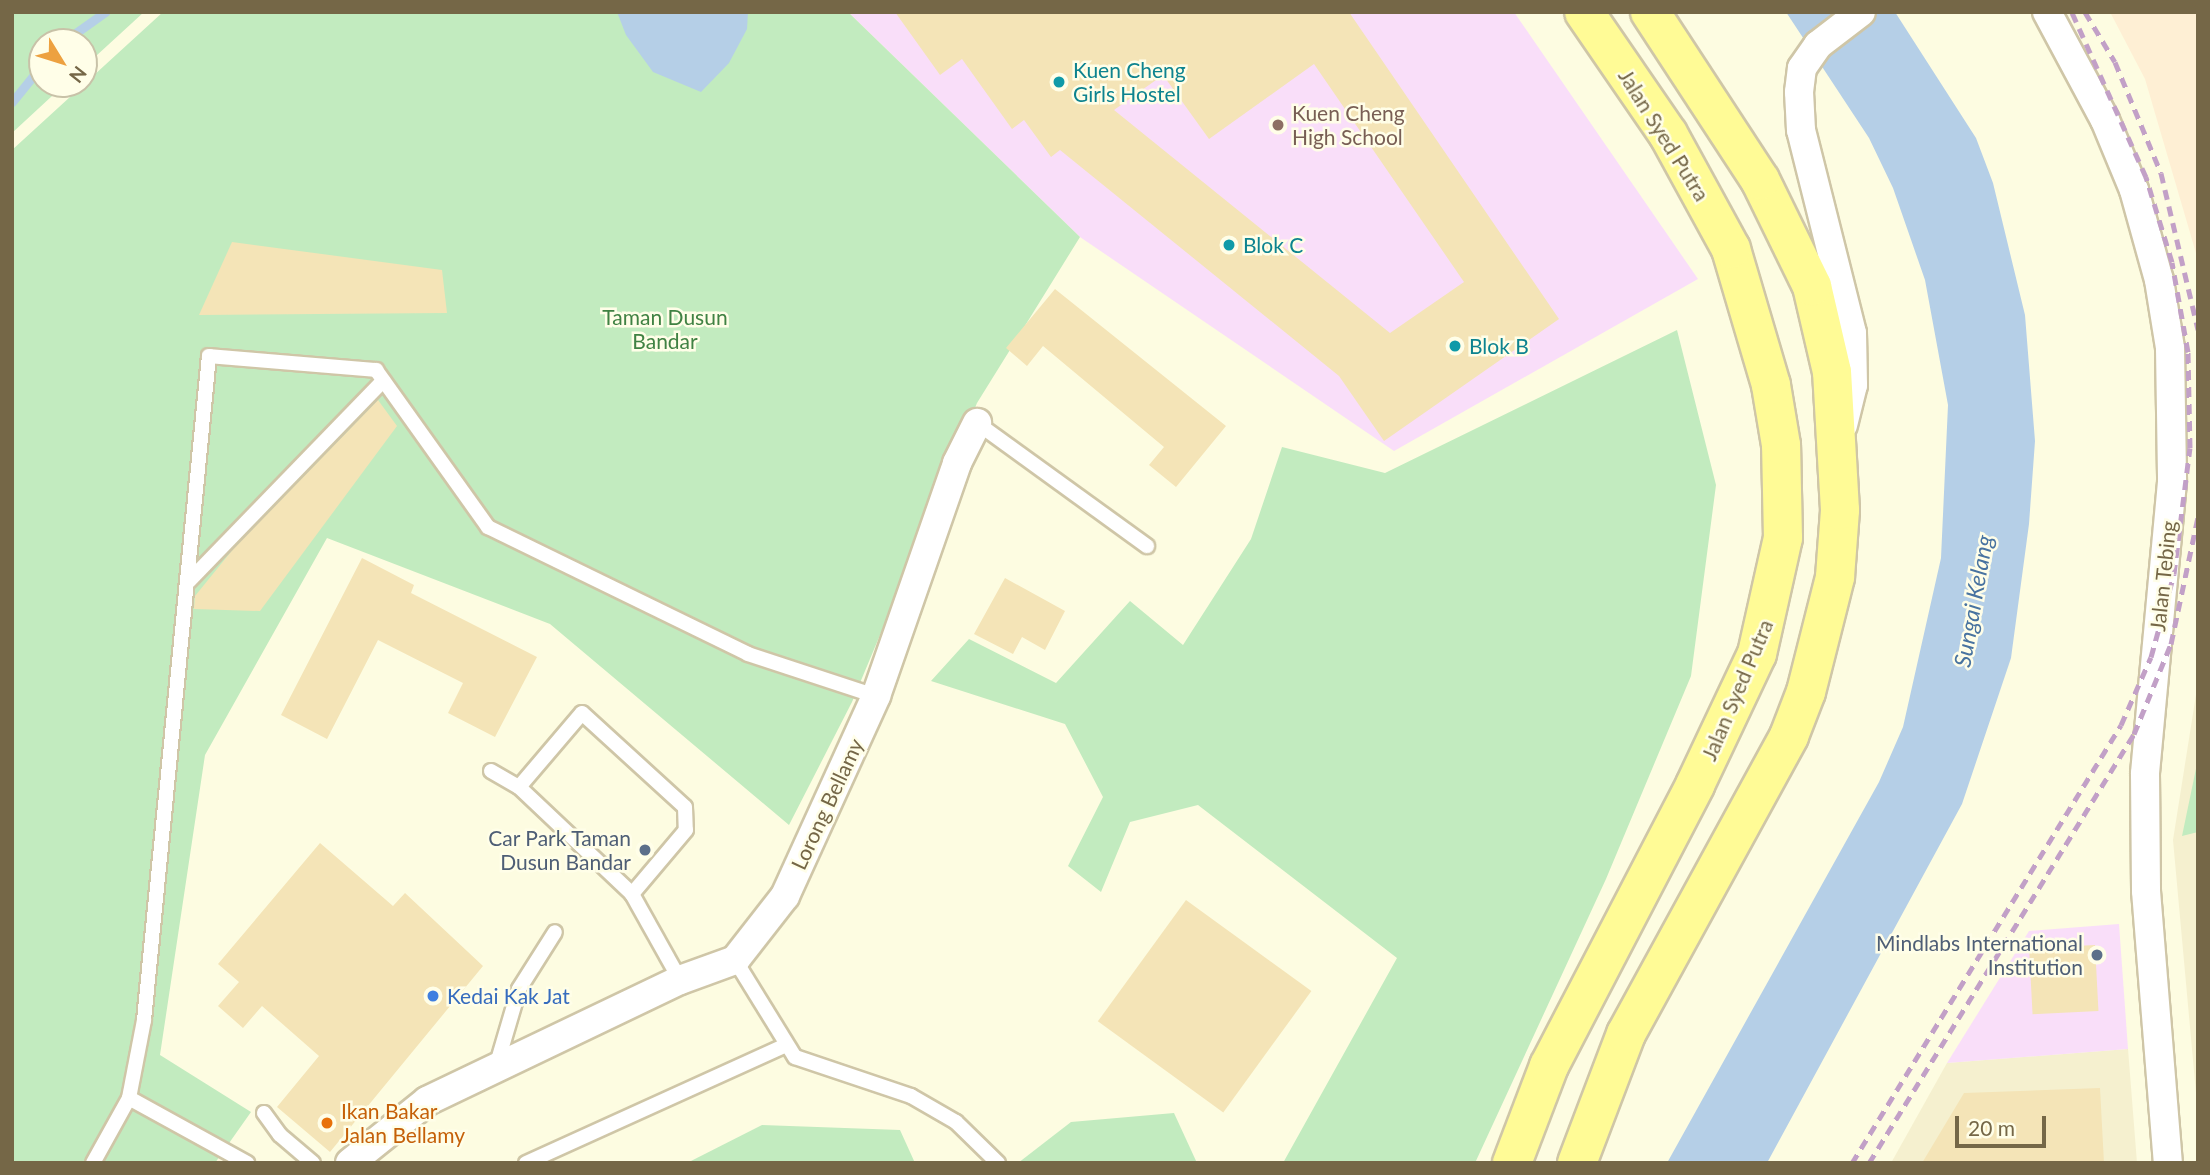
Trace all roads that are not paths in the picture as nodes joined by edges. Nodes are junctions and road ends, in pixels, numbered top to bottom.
1 (1584, 12) edge
2 (1650, 12) edge
3 (1861, 12) edge
4 (2047, 12) edge
5 (383, 381) junction
6 (977, 423) joint
7 (1839, 438) junction
8 (1147, 547) dead end
9 (189, 581) junction
10 (876, 696) junction
11 (491, 771) dead end
12 (519, 787) junction
13 (632, 894) junction
14 (555, 932) dead end
15 (735, 960) junction
16 (680, 979) junction
17 (786, 1045) junction
18 (495, 1067) junction
19 (129, 1098) junction
20 (264, 1113) dead end
21 (93, 1163) edge
22 (247, 1163) edge
23 (313, 1163) edge
24 (350, 1163) edge
25 (526, 1163) edge
26 (998, 1163) edge
27 (1512, 1163) edge
28 (1577, 1163) edge
29 (2168, 1163) edge

1 - 27 main road, Jalan Syed Putra
2 - 7 main road
3 - 7 street
4 - 29 street, Jalan Tebing
5 - 9 lane
5 - 9 lane
5 - 10 lane
6 - 8 lane, Lorong Bellamy
6 - 10 street, Lorong Bellamy
7 - 28 main road
9 - 19 lane
10 - 15 street, Lorong Bellamy
11 - 12 lane
12 - 13 lane
12 - 13 lane
13 - 16 lane
14 - 18 lane
15 - 16 street
15 - 17 lane
16 - 18 street
17 - 25 lane
17 - 26 lane
18 - 24 street
19 - 21 lane
19 - 22 lane
20 - 23 lane

